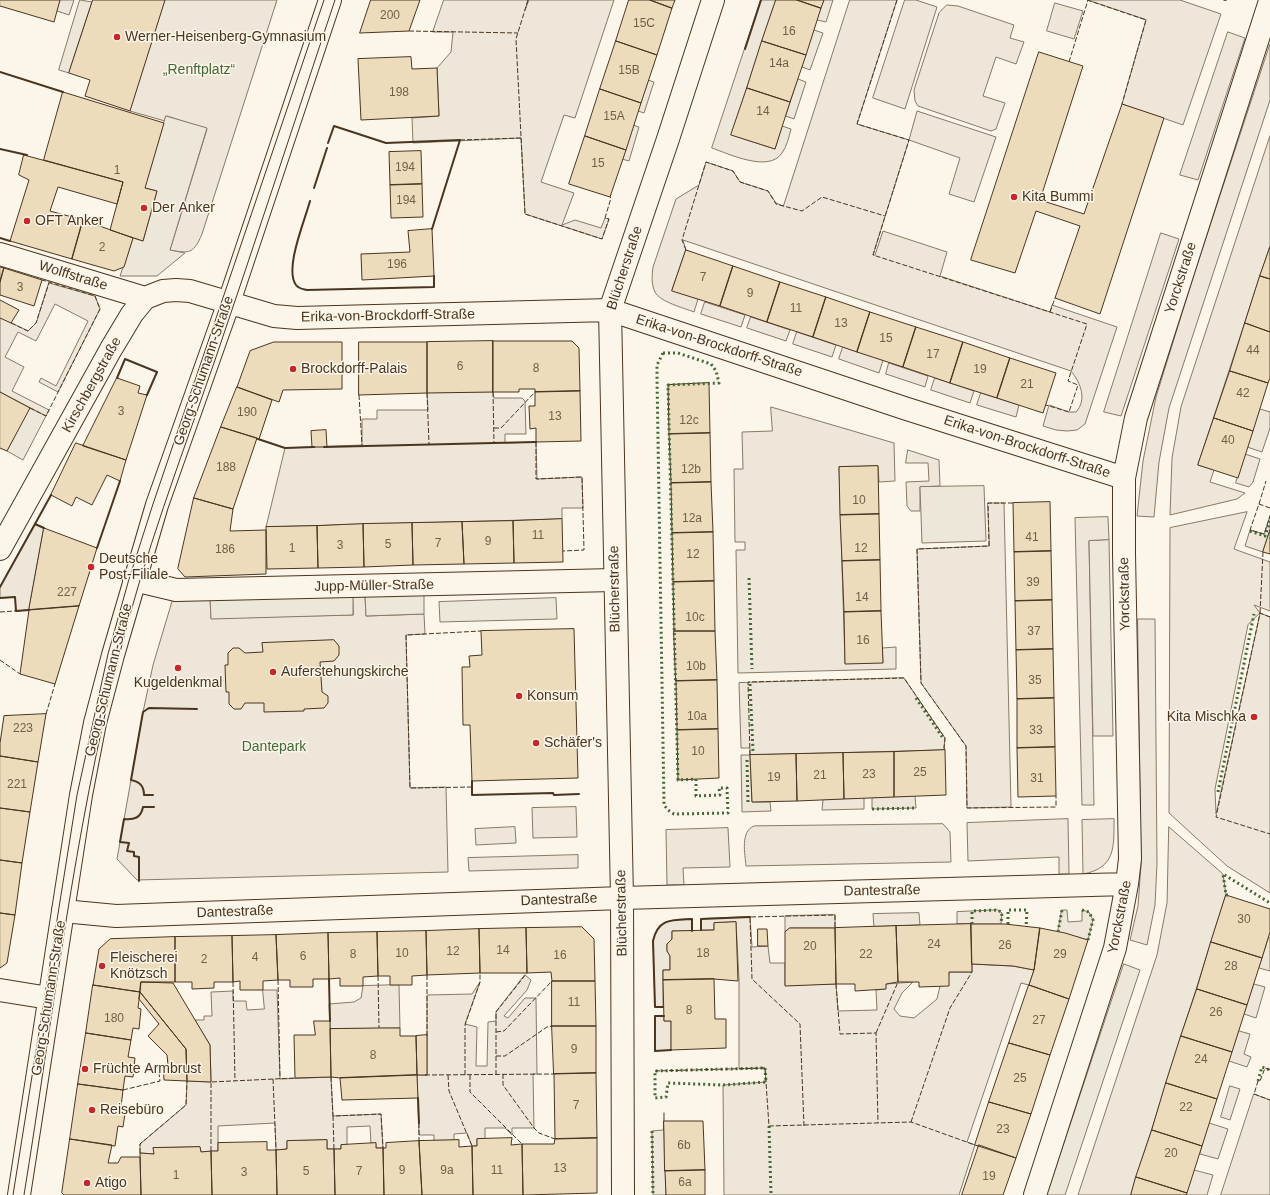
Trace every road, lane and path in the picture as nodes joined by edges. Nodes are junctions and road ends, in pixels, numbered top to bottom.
1 (330, 0) edge
2 (713, 0) edge
3 (1270, 1) edge
4 (0, 254) edge
5 (145, 298) junction
6 (229, 302) junction
7 (610, 310) junction
8 (1124, 478) junction
9 (0, 549) edge
10 (134, 580) junction
11 (614, 580) junction
12 (1127, 884) junction
13 (622, 898) junction
14 (63, 911) junction
15 (0, 990) edge
16 (49, 998) junction
17 (19, 1195) edge
18 (623, 1195) edge
19 (1034, 1195) edge

1 - 6 street, Georg-Schumann-Straße
2 - 7 street, Blücherstraße
3 - 8 street, Yorckstraße
4 - 5 street, Wolffstraße
5 - 6 street
5 - 9 street, Kirschbergstraße
6 - 7 street, Erika-von-Brockdorff-Straße
6 - 10 street, Georg-Schumann-Straße
7 - 8 street, Erika-von-Brockdorff-Straße
7 - 11 street, Blücherstraße
8 - 12 street, Yorckstraße
10 - 11 street, Jupp-Müller-Straße
10 - 14 street, Georg-Schumann-Straße
11 - 13 street, Blücherstraße
12 - 13 street, Dantestraße
12 - 19 street, Yorckstraße
13 - 14 street, Dantestraße
13 - 18 street, Blücherstraße
14 - 16 street, Georg-Schumann-Straße
15 - 16 street
16 - 17 street, Georg-Schumann-Straße

